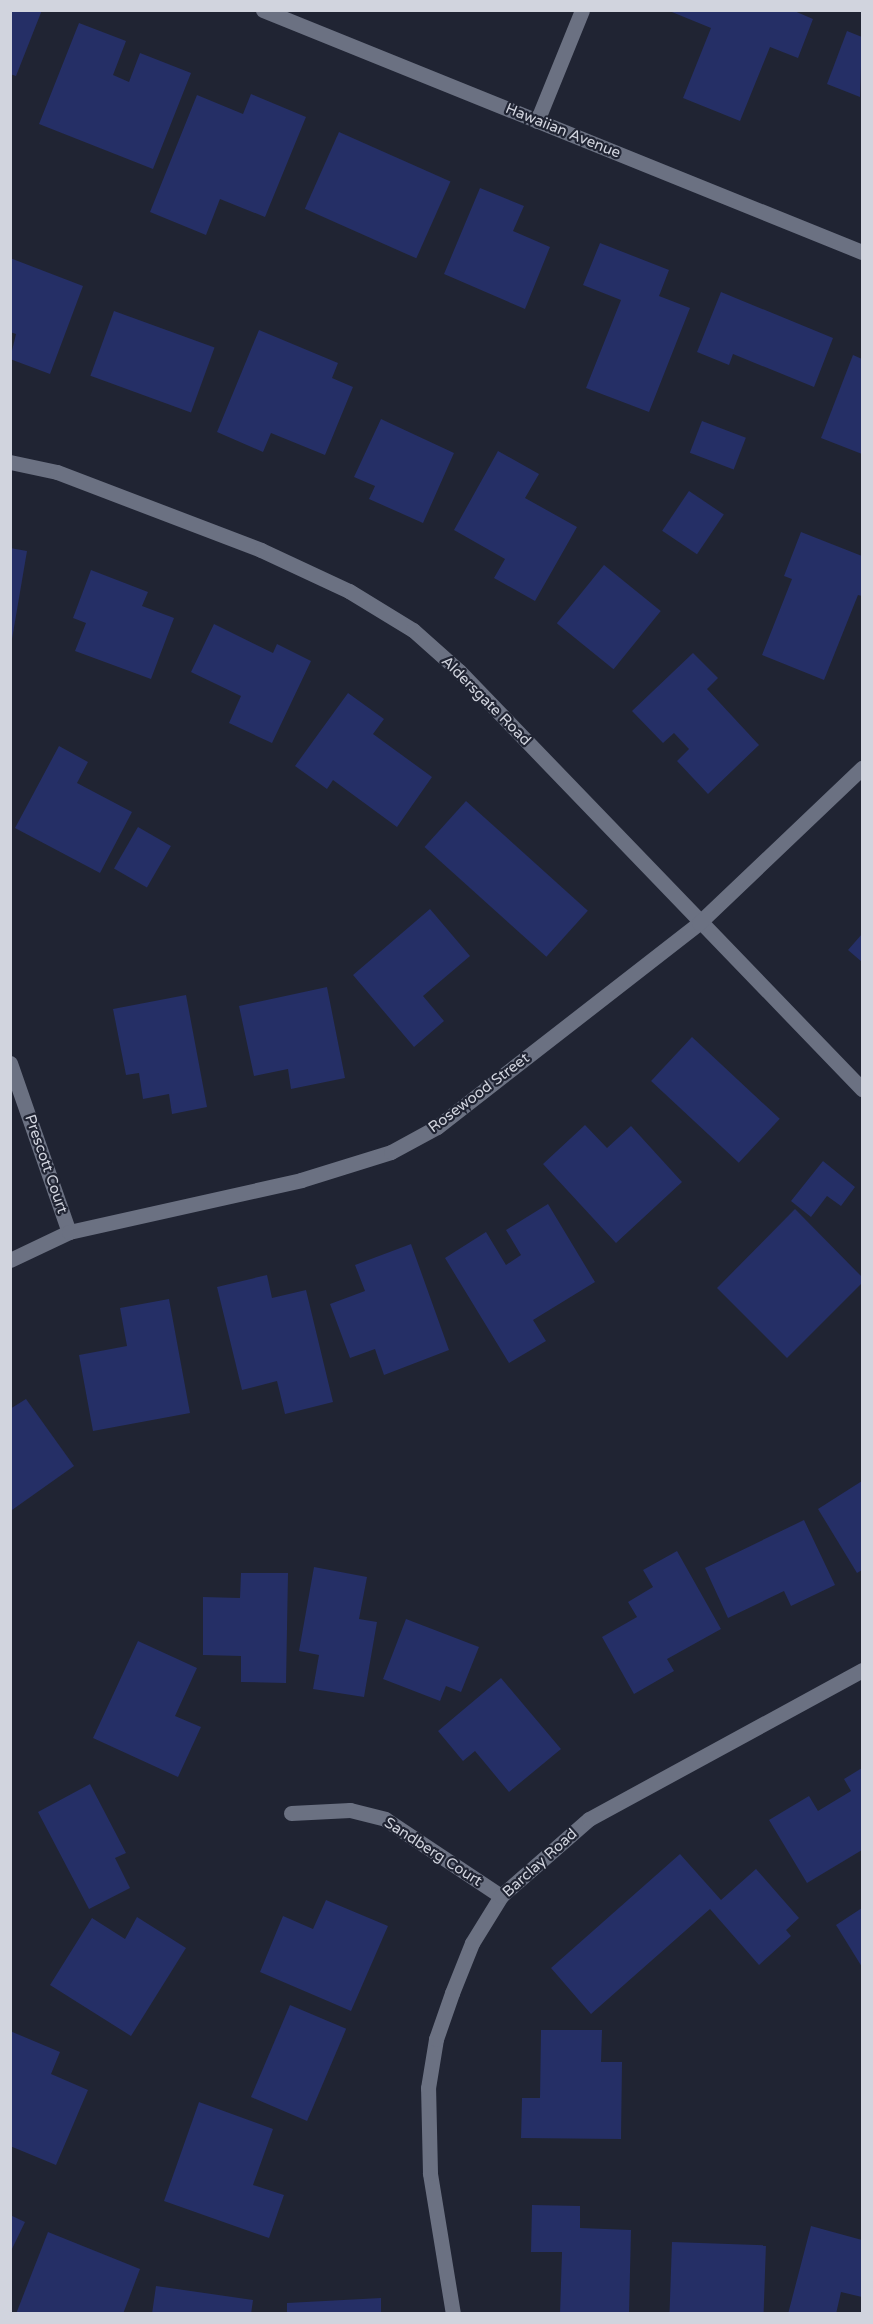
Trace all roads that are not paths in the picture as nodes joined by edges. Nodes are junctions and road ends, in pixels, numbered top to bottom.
1 (263, 10) edge
2 (582, 10) edge
3 (537, 121) junction
4 (862, 252) edge
5 (10, 462) edge
6 (862, 768) edge
7 (699, 923) junction
8 (10, 1063) edge
9 (862, 1089) edge
10 (69, 1232) junction
11 (10, 1260) edge
12 (862, 1670) edge
13 (291, 1813) dead end
14 (501, 1896) junction
15 (453, 2313) edge

1 - 3 street, Hawaiian Avenue
2 - 3 street
3 - 4 street, Hawaiian Avenue
5 - 7 street, Aldersgate Road
6 - 7 street, Rosewood Street
7 - 9 street, Aldersgate Road
7 - 10 street, Rosewood Street
8 - 10 street, Prescott Court
10 - 11 street, Rosewood Street
12 - 14 street, Barclay Road
13 - 14 street, Sandberg Court
14 - 15 street, Barclay Road

